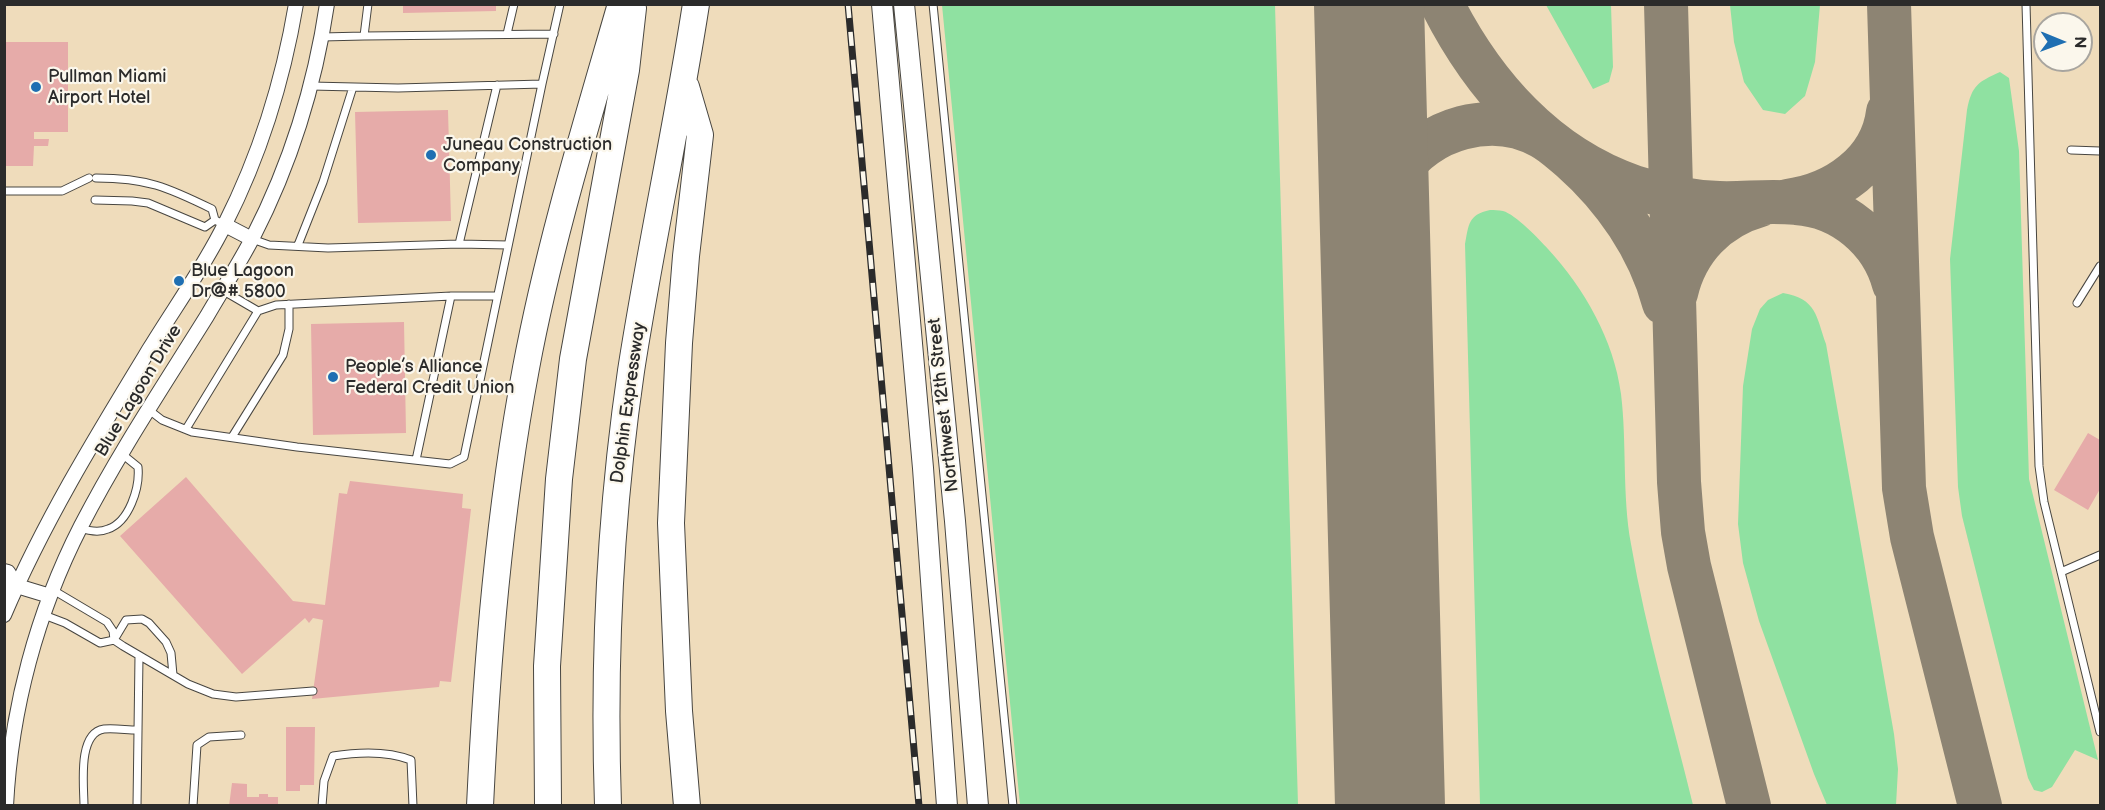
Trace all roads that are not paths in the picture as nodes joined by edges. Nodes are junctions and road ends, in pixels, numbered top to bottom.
1 (296, 4) edge
2 (327, 4) edge
3 (368, 4) edge
4 (513, 4) edge
5 (560, 4) edge
6 (621, 4) edge
7 (634, 4) edge
8 (696, 4) edge
9 (882, 4) edge
10 (904, 4) edge
11 (933, 4) edge
12 (2026, 4) edge
13 (507, 34) junction
14 (554, 34) junction
15 (364, 36) junction
16 (322, 37) junction
17 (685, 81) junction
18 (543, 84) junction
19 (497, 85) junction
20 (311, 86) junction
21 (353, 87) junction
22 (2071, 150) dead end
23 (2100, 151) edge
24 (4, 191) edge
25 (95, 200) dead end
26 (220, 222) junction
27 (252, 239) junction
28 (459, 244) junction
29 (297, 245) junction
30 (508, 245) junction
31 (2100, 266) edge
32 (222, 290) junction
33 (451, 296) junction
34 (497, 296) junction
35 (2077, 303) dead end
36 (289, 304) junction
37 (258, 310) junction
38 (149, 410) junction
39 (186, 429) junction
40 (232, 437) junction
41 (122, 454) junction
42 (416, 460) junction
43 (80, 528) junction
44 (2100, 555) edge
45 (4, 571) edge
46 (2061, 572) junction
47 (11, 588) edge
48 (52, 593) junction
49 (4, 615) edge
50 (44, 615) junction
51 (114, 640) junction
52 (139, 656) junction
53 (173, 675) junction
54 (313, 691) dead end
55 (971, 725) junction
56 (137, 730) junction
57 (2100, 732) edge
58 (241, 735) dead end
59 (682, 762) junction
60 (6, 806) edge
61 (84, 806) edge
62 (137, 806) edge
63 (193, 806) edge
64 (322, 806) edge
65 (413, 806) edge
66 (480, 806) edge
67 (548, 806) edge
68 (608, 806) edge
69 (687, 806) edge
70 (702, 806) edge
71 (946, 806) edge
72 (965, 806) edge
73 (978, 806) edge
74 (1013, 806) edge

1 - 26 street, Blue Lagoon Drive
2 - 16 street, Blue Lagoon Drive
3 - 15 lane
4 - 13 lane
5 - 14 lane
6 - 66 highway
7 - 67 highway
8 - 17 highway, Dolphin Expressway
9 - 71 main road, Northwest 12th Street
10 - 55 main road, Northwest 12th Street
11 - 74 lane
12 - 46 lane
13 - 14 lane
13 - 15 lane
14 - 18 lane
15 - 16 lane
16 - 20 street, Blue Lagoon Drive
17 - 59 highway
17 - 68 highway, Dolphin Expressway
18 - 19 lane
18 - 30 lane
19 - 21 lane
19 - 28 lane
20 - 21 lane
20 - 27 street, Blue Lagoon Drive
21 - 29 lane
22 - 23 lane
24 - 26 lane
25 - 26 lane
26 - 27 street
26 - 47 street, Blue Lagoon Drive
27 - 29 lane
27 - 32 street, Blue Lagoon Drive
28 - 29 lane
28 - 30 lane
30 - 34 lane
31 - 35 lane
32 - 37 lane
32 - 38 street, Blue Lagoon Drive
33 - 34 lane
33 - 36 lane
33 - 42 lane
34 - 42 lane
36 - 37 lane
36 - 40 lane
37 - 39 lane
38 - 39 lane
38 - 41 street, Blue Lagoon Drive
39 - 40 lane
40 - 42 lane
41 - 43 street, Blue Lagoon Drive
41 - 43 lane
43 - 48 street, Blue Lagoon Drive
44 - 46 lane
45 - 47 street
46 - 57 lane
47 - 48 street
47 - 49 street, Blue Lagoon Drive
48 - 50 street, Blue Lagoon Drive
48 - 51 lane
50 - 51 lane
50 - 60 street, Blue Lagoon Drive
51 - 52 lane
51 - 53 lane
52 - 53 lane
52 - 56 lane
53 - 54 lane
55 - 72 main road
55 - 73 main road, Northwest 12th Street
56 - 61 lane
56 - 62 lane
58 - 63 lane
59 - 69 highway
59 - 70 highway
64 - 65 lane

